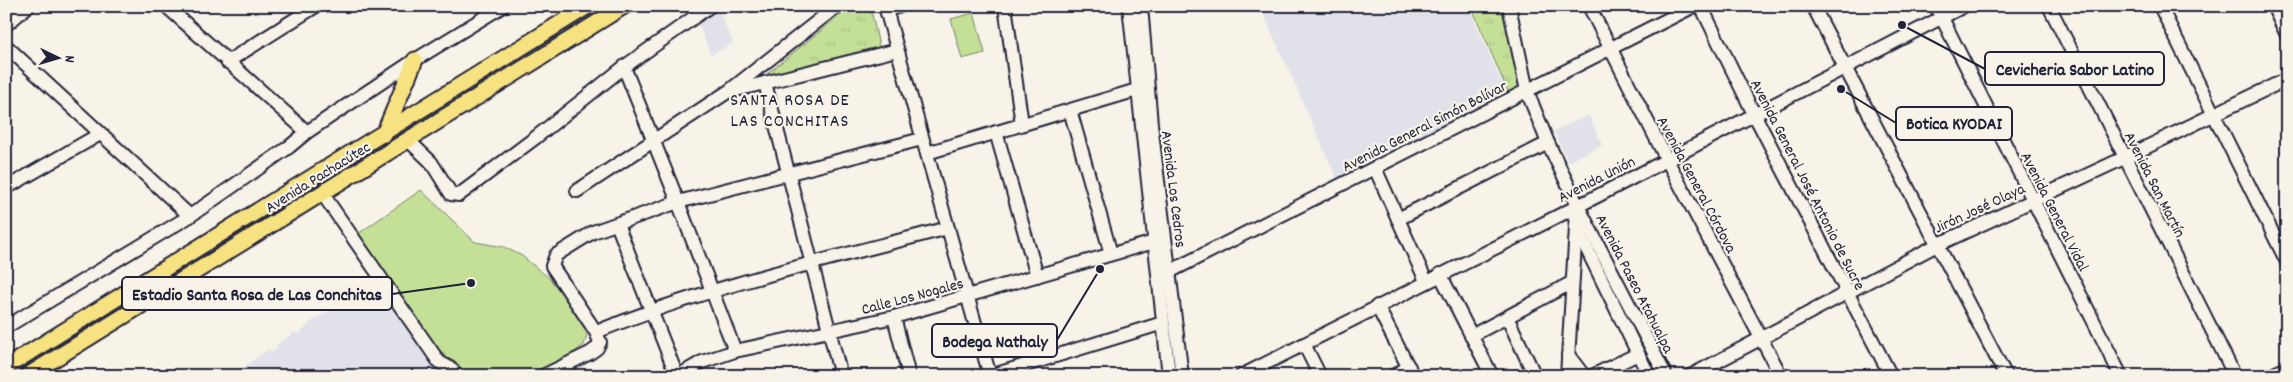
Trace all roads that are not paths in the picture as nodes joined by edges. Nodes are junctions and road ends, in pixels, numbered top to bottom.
1 (28, 6) edge
2 (166, 6) edge
3 (316, 6) edge
4 (503, 6) edge
5 (588, 6) edge
6 (624, 6) edge
7 (710, 6) edge
8 (837, 6) edge
9 (900, 6) edge
10 (1005, 6) edge
11 (1129, 6) edge
12 (1141, 6) edge
13 (1509, 6) edge
14 (1589, 6) edge
15 (1694, 6) edge
16 (1701, 6) edge
17 (1814, 6) edge
18 (1964, 6) edge
19 (2049, 6) edge
20 (2160, 6) edge
21 (2273, 6) edge
22 (885, 8) edge
23 (1939, 12) edge
24 (6, 26) edge
25 (2287, 36) edge
26 (6, 46) edge
27 (1611, 49) junction
28 (897, 50) junction
29 (415, 60) junction
30 (227, 62) junction
31 (624, 67) junction
32 (1845, 67) junction
33 (2287, 79) edge
34 (765, 83) junction
35 (1137, 90) junction
36 (1526, 91) junction
37 (729, 92) junction
38 (1070, 110) junction
39 (1754, 114) junction
40 (2214, 115) junction
41 (1022, 124) junction
42 (307, 132) junction
43 (996, 132) junction
44 (100, 134) junction
45 (384, 134) junction
46 (922, 139) junction
47 (408, 140) junction
48 (653, 140) junction
49 (1548, 144) junction
50 (927, 153) junction
51 (2124, 158) junction
52 (1667, 160) junction
53 (1375, 168) junction
54 (789, 174) junction
55 (6, 188) edge
56 (577, 191) dead end
57 (322, 193) junction
58 (2032, 200) junction
59 (678, 202) junction
60 (1578, 206) junction
61 (190, 216) junction
62 (1398, 219) junction
63 (617, 224) junction
64 (1576, 227) junction
65 (948, 228) junction
66 (1154, 242) junction
67 (1937, 245) junction
68 (1111, 254) junction
69 (2287, 262) edge
70 (813, 264) junction
71 (1169, 272) junction
72 (1440, 274) junction
73 (1037, 276) junction
74 (1426, 281) junction
75 (1571, 284) junction
76 (712, 291) junction
77 (1847, 293) junction
78 (968, 297) junction
79 (1377, 306) junction
80 (649, 310) junction
81 (894, 317) junction
82 (1507, 317) junction
83 (1163, 322) junction
84 (6, 327) edge
85 (596, 332) junction
86 (830, 332) junction
87 (1472, 336) junction
88 (1762, 339) junction
89 (1304, 344) junction
90 (735, 351) junction
91 (1638, 354) junction
92 (1568, 355) junction
93 (439, 362) junction
94 (6, 367) edge
95 (2287, 368) edge
96 (1411, 372) edge
97 (1247, 374) edge
98 (27, 376) edge
99 (446, 376) edge
100 (458, 376) edge
101 (542, 376) edge
102 (677, 376) edge
103 (841, 376) edge
104 (909, 376) edge
105 (990, 376) edge
106 (1169, 376) edge
107 (1182, 376) edge
108 (1320, 376) edge
109 (1393, 376) edge
110 (1492, 376) edge
111 (1535, 376) edge
112 (1568, 376) edge
113 (1584, 376) edge
114 (1592, 376) edge
115 (1649, 376) edge
116 (1666, 376) edge
117 (1690, 376) edge
118 (1781, 376) edge
119 (1891, 376) edge
120 (2006, 376) edge
121 (2121, 376) edge
122 (2235, 376) edge
123 (2269, 376) edge

1 - 24 street
2 - 30 street
3 - 30 street
4 - 29 street
5 - 45 main road, Avenida Pachacútec
6 - 47 main road, Avenida Pachacútec
7 - 31 street
8 - 37 street
9 - 22 street
10 - 41 street
11 - 35 street, Avenida Los Cedros
12 - 71 street, Avenida Los Cedros
13 - 36 street, Avenida Paseo Atahualpa
14 - 27 street, Avenida General Córdova
15 - 27 street, Avenida General Simón Bolívar
16 - 39 street, Avenida General José Antonio de Sucre
17 - 32 street
18 - 23 street, Avenida Unión
19 - 51 street, Avenida San Martín
20 - 40 street
21 - 25 street
22 - 28 street
23 - 32 street, Avenida Unión
23 - 58 street, Avenida General Vidal
26 - 44 street
27 - 36 street, Avenida General Simón Bolívar
27 - 52 street, Avenida General Córdova
28 - 34 street
28 - 46 street
29 - 42 street
29 - 45 main road
30 - 42 street
31 - 47 street
31 - 48 street
32 - 39 street, Avenida Unión
32 - 67 street
33 - 40 street, Jirón José Olaya
34 - 37 street
34 - 54 street
35 - 38 street
35 - 66 street, Avenida Los Cedros
36 - 49 street, Avenida Paseo Atahualpa
36 - 53 street, Avenida General Simón Bolívar
37 - 48 street
38 - 41 street
38 - 68 street
39 - 52 street, Avenida Unión
39 - 77 street, Avenida General José Antonio de Sucre
40 - 51 street, Jirón José Olaya
40 - 69 street
41 - 43 street
42 - 61 street
43 - 50 street
43 - 73 street
44 - 55 street
44 - 61 street
45 - 94 main road, Avenida Pachacútec
46 - 50 street
46 - 54 street
47 - 57 main road, Avenida Pachacútec
48 - 56 street
48 - 59 street
49 - 60 street, Avenida Paseo Atahualpa
49 - 62 street
50 - 65 street
51 - 58 street, Jirón José Olaya
51 - 122 street, Avenida San Martín
52 - 60 street, Avenida Unión
52 - 88 street, Avenida General Córdova
53 - 62 street
53 - 71 street, Avenida General Simón Bolívar
54 - 59 street
54 - 70 street
57 - 93 street
57 - 98 main road, Avenida Pachacútec
58 - 67 street, Jirón José Olaya
58 - 121 street, Avenida General Vidal
59 - 63 street
59 - 76 street
60 - 64 street, Avenida Paseo Atahualpa
60 - 72 street, Avenida Unión
60 - 116 street, Avenida Paseo Atahualpa
61 - 84 street
62 - 74 street
63 - 80 street
63 - 85 street
64 - 75 street
64 - 91 street, Avenida Paseo Atahualpa
65 - 70 street
65 - 78 street
66 - 68 street, Calle Los Nogales
66 - 83 street, Avenida Los Cedros
67 - 77 street, Jirón José Olaya
67 - 120 street
68 - 73 street, Calle Los Nogales
70 - 76 street
70 - 86 street
71 - 107 street, Avenida Los Cedros
72 - 74 street, Avenida Unión
72 - 87 street
73 - 78 street, Calle Los Nogales
74 - 79 street, Avenida Unión
75 - 82 street
75 - 92 street
76 - 80 street
76 - 90 street
77 - 88 street, Jirón José Olaya
77 - 119 street, Avenida General José Antonio de Sucre
78 - 81 street, Calle Los Nogales
78 - 105 street
79 - 89 street, Avenida Unión
79 - 96 street
80 - 85 street
80 - 102 street
81 - 86 street, Calle Los Nogales
81 - 104 street
82 - 87 street
82 - 111 street
83 - 105 street
83 - 106 street, Avenida Los Cedros
85 - 101 street
86 - 90 street, Calle Los Nogales
86 - 103 street
87 - 110 street
88 - 117 street, Jirón José Olaya
88 - 118 street, Avenida General Córdova
89 - 97 street, Avenida Unión
89 - 108 street
90 - 102 street, Calle Los Nogales
91 - 114 street
91 - 115 street, Avenida Paseo Atahualpa
92 - 112 street
92 - 113 street
93 - 99 street
93 - 100 street
95 - 123 street
96 - 109 street

